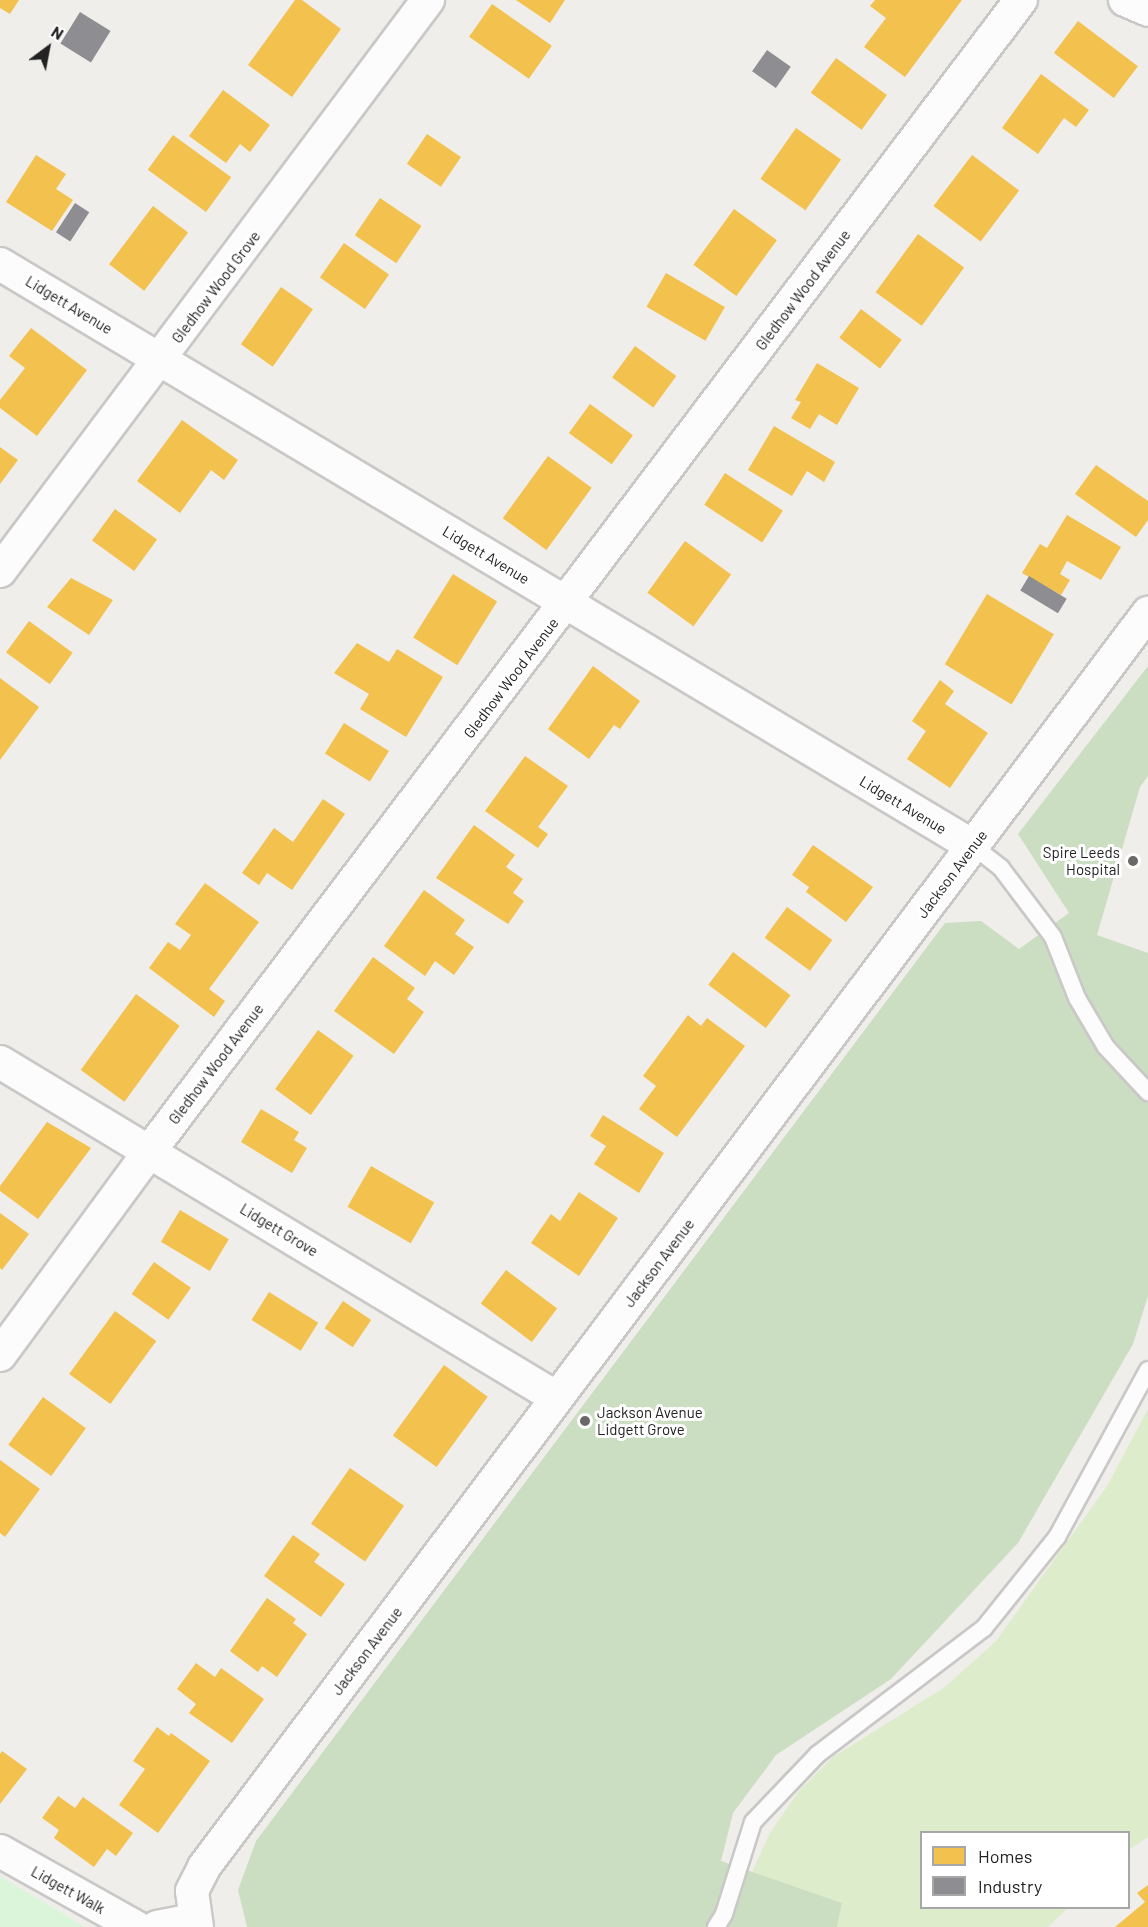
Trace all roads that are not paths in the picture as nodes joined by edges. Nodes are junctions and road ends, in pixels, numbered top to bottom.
1 (428, 0) edge
2 (1021, 0) edge
3 (1125, 0) edge
4 (1148, 10) edge
5 (0, 264) edge
6 (161, 360) junction
7 (0, 571) edge
8 (567, 604) junction
9 (1148, 613) edge
10 (973, 846) junction
11 (0, 1062) edge
12 (1148, 1092) edge
13 (149, 1152) junction
14 (0, 1355) edge
15 (1148, 1370) edge
16 (557, 1398) junction
17 (0, 1851) edge
18 (195, 1924) edge
19 (136, 1927) edge
20 (157, 1927) edge
21 (716, 1927) edge

1 - 6 street, Gledhow Wood Grove
2 - 8 street, Gledhow Wood Avenue
3 - 4 street
5 - 6 street, Lidgett Avenue
6 - 7 street, Gledhow Wood Grove
6 - 8 street, Lidgett Avenue
8 - 10 street, Lidgett Avenue
8 - 13 street, Gledhow Wood Avenue
9 - 10 street, Jackson Avenue
10 - 12 lane
10 - 16 street, Jackson Avenue
11 - 13 street, Lidgett Grove
13 - 14 street, Gledhow Wood Avenue
13 - 16 street, Lidgett Grove
15 - 21 lane
16 - 18 street, Jackson Avenue
17 - 19 street, Lidgett Walk
18 - 20 street

